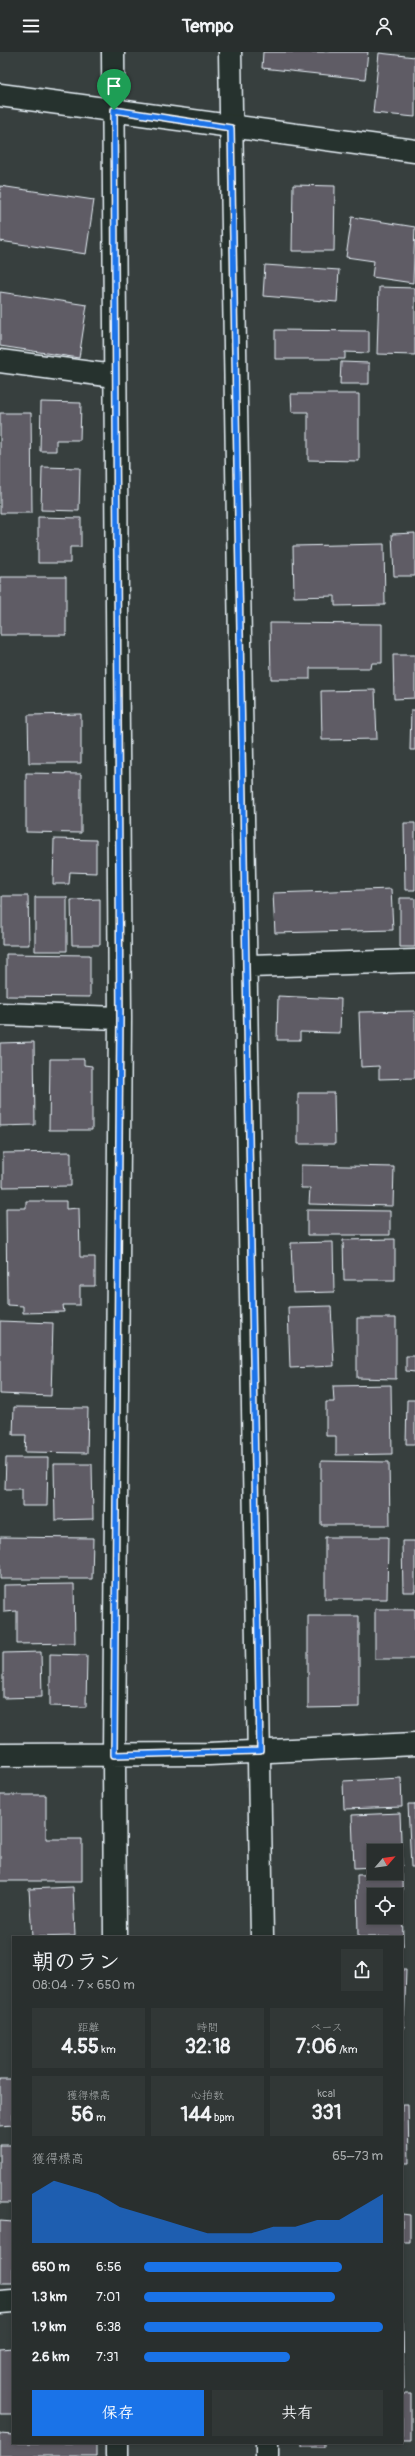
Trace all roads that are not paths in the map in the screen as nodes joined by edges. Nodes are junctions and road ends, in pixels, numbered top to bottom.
1 (113, 52) edge
2 (230, 52) edge
3 (0, 95) edge
4 (119, 111) junction
5 (231, 128) junction
6 (415, 151) edge
7 (0, 361) edge
8 (114, 376) junction
9 (415, 961) edge
10 (246, 966) junction
11 (0, 1014) edge
12 (120, 1018) junction
13 (415, 1744) edge
14 (260, 1751) junction
15 (0, 1755) edge
16 (124, 1755) junction
17 (115, 1936) edge
18 (262, 1936) edge
19 (12, 2301) edge
20 (0, 2302) edge
21 (117, 2444) edge
22 (267, 2444) edge
23 (117, 2456) edge
24 (267, 2456) edge

1 - 4 street
2 - 5 street
3 - 4 street
4 - 5 street
4 - 8 street
5 - 6 street
5 - 10 street
7 - 8 street
8 - 12 street
9 - 10 street
10 - 14 street
11 - 12 street
12 - 16 street
13 - 14 street
14 - 16 street
14 - 18 street
15 - 16 street
16 - 17 street
19 - 20 street
21 - 23 street
22 - 24 street

